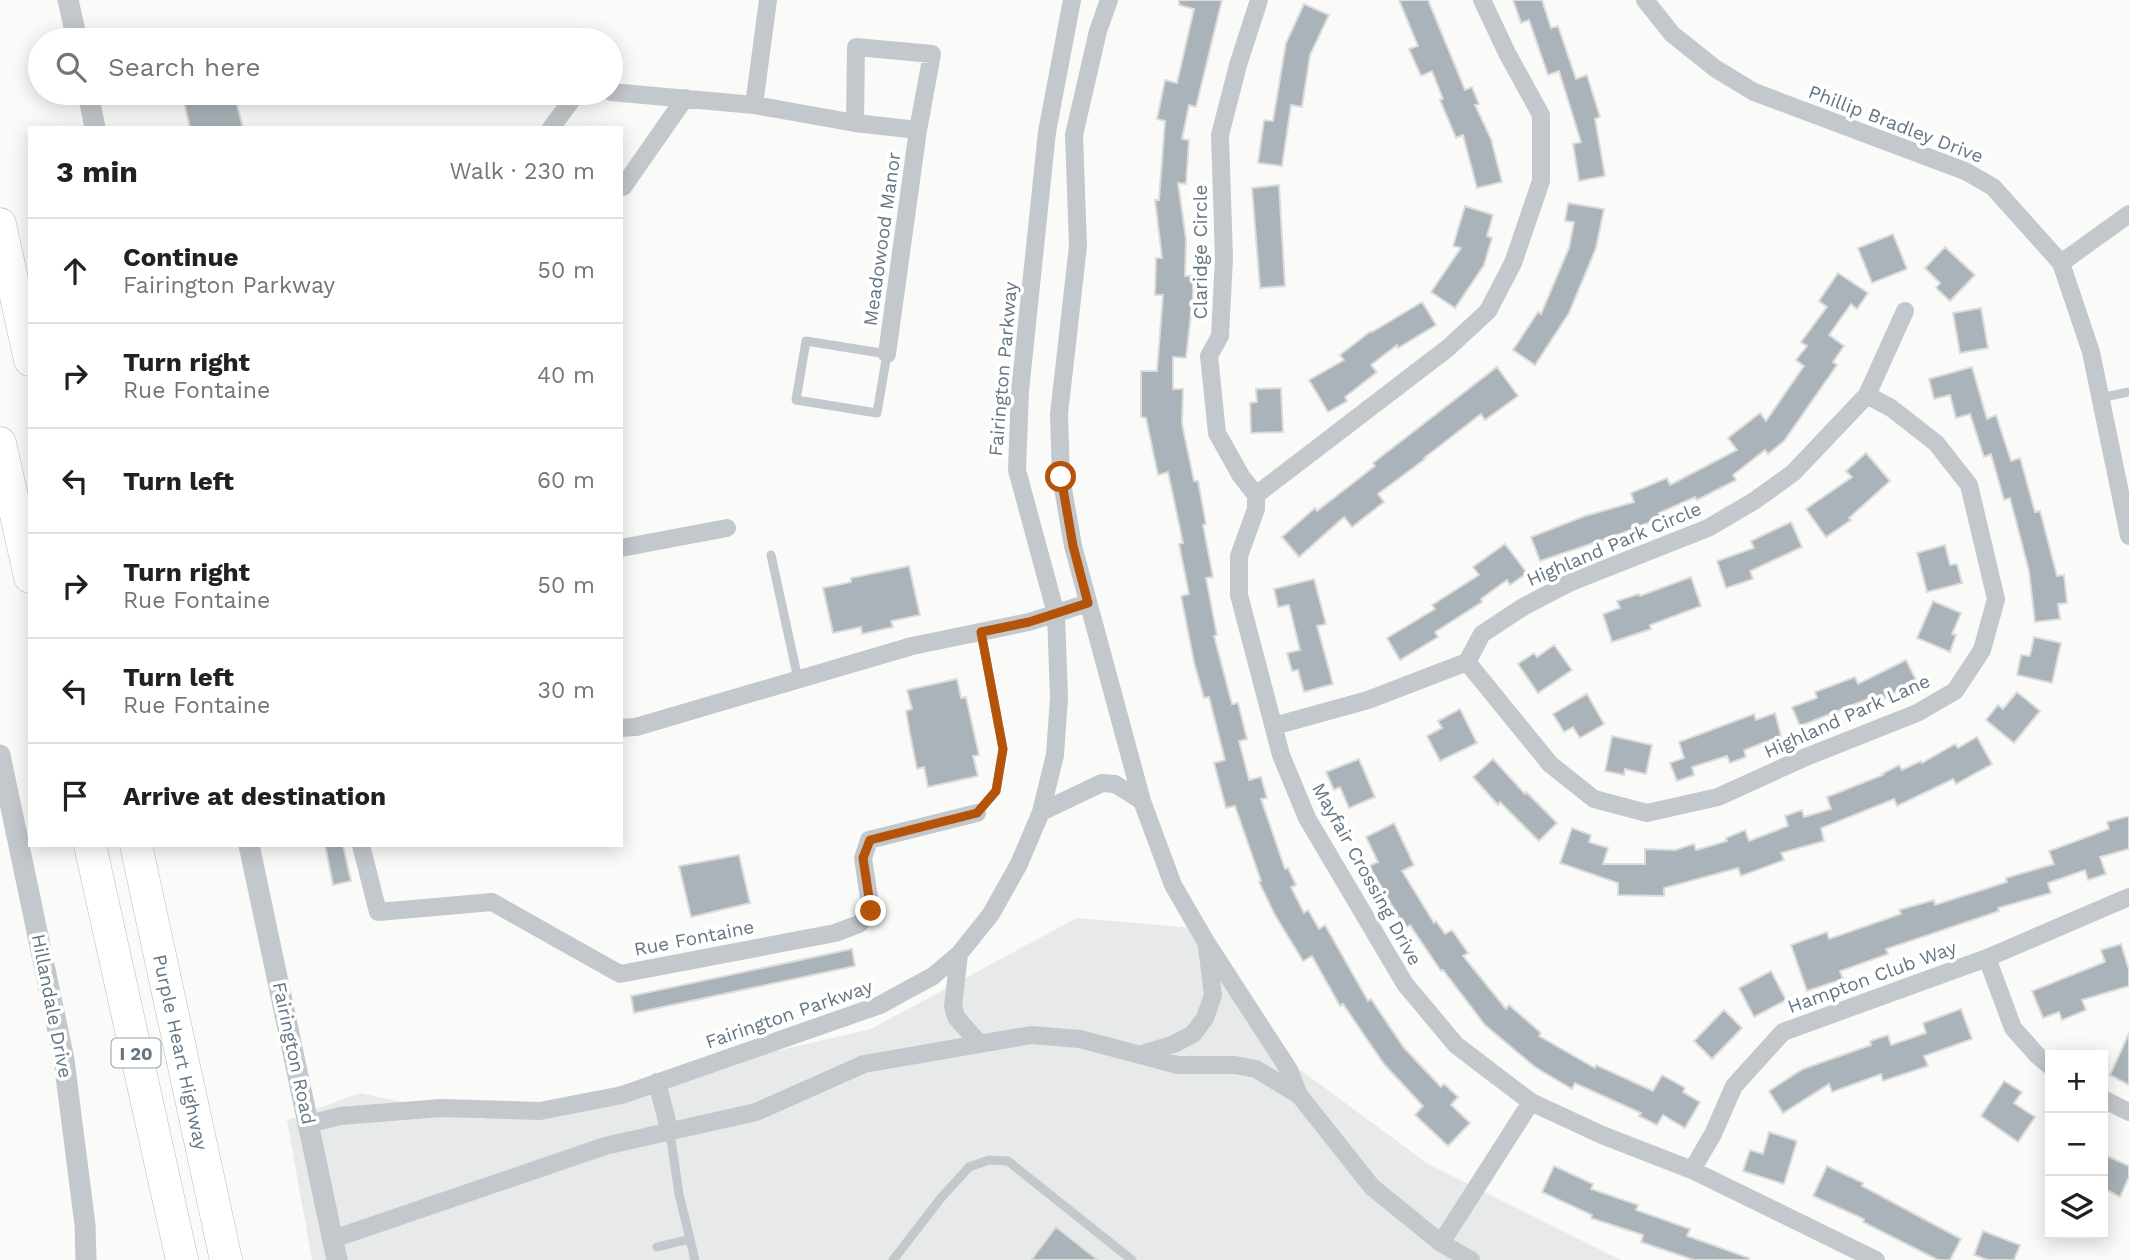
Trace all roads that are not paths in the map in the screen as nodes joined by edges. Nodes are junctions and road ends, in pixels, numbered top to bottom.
1 (68, 0) edge
2 (768, 0) edge
3 (1072, 0) edge
4 (1109, 0) edge
5 (1259, 0) edge
6 (1482, 0) edge
7 (1645, 0) edge
8 (74, 28) edge
9 (623, 93) edge
10 (685, 98) junction
11 (90, 105) edge
12 (568, 105) edge
13 (754, 105) junction
14 (855, 123) junction
15 (95, 126) edge
16 (552, 126) edge
17 (918, 130) junction
18 (623, 187) edge
19 (2129, 214) edge
20 (0, 224) edge
21 (2061, 263) junction
22 (1905, 311) dead end
23 (28, 351) edge
24 (887, 354) junction
25 (2129, 392) edge
26 (1867, 395) junction
27 (2100, 398) junction
28 (0, 443) edge
29 (2123, 479) edge
30 (1256, 495) junction
31 (727, 528) dead end
32 (2129, 536) edge
33 (623, 548) edge
34 (771, 555) dead end
35 (28, 568) edge
36 (1088, 603) junction
37 (1056, 614) junction
38 (981, 632) junction
39 (1467, 662) junction
40 (798, 679) junction
41 (1273, 726) junction
42 (623, 728) edge
43 (0, 755) edge
44 (1142, 801) junction
45 (977, 813) joint
46 (1041, 813) junction
47 (90, 847) edge
48 (136, 847) edge
49 (249, 847) edge
50 (362, 847) edge
51 (2129, 897) edge
52 (1206, 942) junction
53 (959, 954) junction
54 (1987, 958) junction
55 (979, 1043) junction
56 (1142, 1054) junction
57 (2045, 1062) edge
58 (657, 1082) junction
59 (1299, 1095) junction
60 (1531, 1102) junction
61 (2108, 1102) edge
62 (2129, 1112) edge
63 (309, 1124) junction
64 (670, 1133) junction
65 (1692, 1170) junction
66 (690, 1238) junction
67 (1441, 1243) junction
68 (657, 1247) dead end
69 (335, 1250) edge
70 (86, 1260) edge
71 (182, 1260) edge
72 (226, 1260) edge
73 (695, 1260) edge
74 (893, 1260) edge
75 (1132, 1260) edge
76 (1471, 1260) edge
77 (1876, 1260) edge

1 - 8 street
2 - 13 street
3 - 37 street, Fairington Parkway
4 - 36 street
5 - 30 street, Claridge Circle
6 - 30 street
7 - 21 street, Phillip Bradley Drive
9 - 10 street, Meadowood Manor
10 - 13 street, Meadowood Manor
10 - 18 street
11 - 15 street
12 - 16 street
13 - 14 street, Meadowood Manor
14 - 17 street, Meadowood Manor
14 - 17 street, Meadowood Manor
17 - 24 street, Meadowood Manor
19 - 21 street
20 - 23 highway
21 - 27 street, Phillip Bradley Drive
22 - 26 street, Highland Park Circle
24 - 24 lane
25 - 27 lane
26 - 39 street, Highland Park Circle
26 - 39 street, Highland Park Lane
27 - 29 street, Phillip Bradley Drive
28 - 35 highway
29 - 32 street, Phillip Bradley Drive
30 - 41 street, Mayfair Crossing Drive
31 - 33 street
34 - 40 lane
36 - 37 street
36 - 44 street
37 - 38 street
37 - 46 street, Fairington Parkway
38 - 40 street
38 - 45 lane
39 - 41 street
40 - 42 street
41 - 60 street, Mayfair Crossing Drive
43 - 70 street, Hillandale Drive
44 - 46 street
44 - 52 street
45 - 50 street, Rue Fontaine
46 - 53 street, Fairington Parkway
47 - 71 highway, I 20
48 - 72 highway, Purple Heart Highway / I 20
49 - 63 street, Fairington Road
51 - 54 street, Hampton Club Way
52 - 56 street
52 - 59 street
53 - 55 street
53 - 58 street, Fairington Parkway
54 - 57 street
54 - 65 street, Hampton Club Way
55 - 56 street
55 - 64 street
56 - 59 street
58 - 63 street, Fairington Parkway
58 - 64 street
59 - 67 street
60 - 65 street, Mayfair Crossing Drive
60 - 67 street
61 - 62 street
63 - 69 street, Fairington Road
64 - 66 lane
64 - 69 street
65 - 77 street, Mayfair Crossing Drive
66 - 68 lane
66 - 73 lane
67 - 76 street
74 - 75 lane

